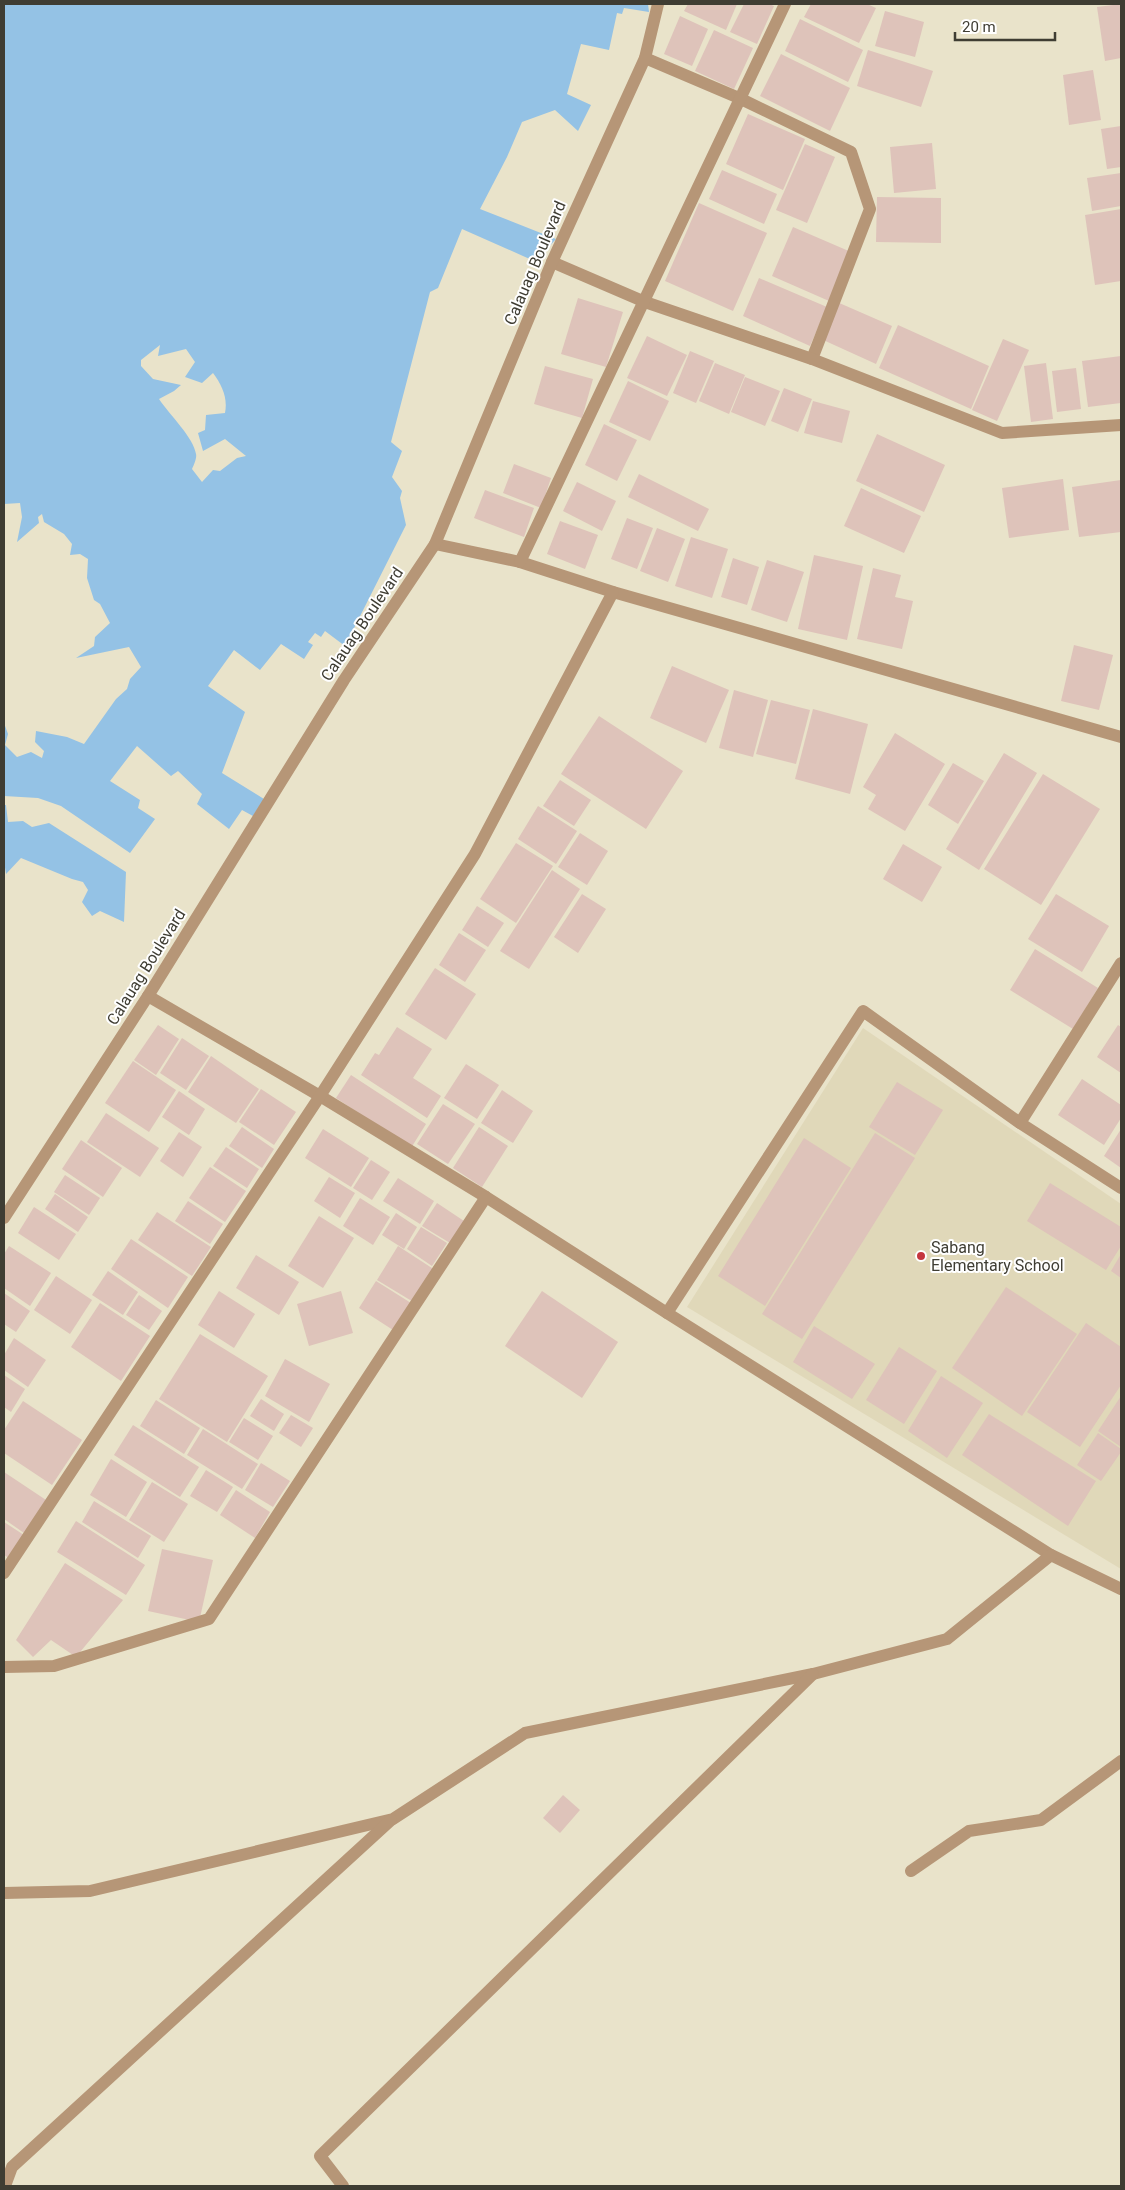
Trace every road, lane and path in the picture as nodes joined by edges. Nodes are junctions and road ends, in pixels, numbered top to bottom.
1 (658, 4) edge
2 (785, 4) edge
3 (646, 58) junction
4 (739, 98) junction
5 (552, 262) junction
6 (645, 302) junction
7 (812, 358) junction
8 (1121, 425) edge
9 (435, 544) junction
10 (520, 562) junction
11 (613, 592) junction
12 (1121, 737) edge
13 (1121, 963) edge
14 (148, 996) junction
15 (320, 1096) junction
16 (1020, 1123) junction
17 (1121, 1188) edge
18 (486, 1197) junction
19 (4, 1218) edge
20 (667, 1314) junction
21 (1051, 1555) junction
22 (4, 1572) edge
23 (1121, 1589) edge
24 (4, 1667) edge
25 (813, 1674) junction
26 (1121, 1761) edge
27 (393, 1819) junction
28 (910, 1871) dead end
29 (4, 1893) edge
30 (5, 2186) edge
31 (343, 2186) edge

1 - 3 street, Calauag Boulevard
2 - 4 street
3 - 4 street
3 - 5 street, Calauag Boulevard
4 - 6 street
4 - 7 street
5 - 6 street
5 - 9 street, Calauag Boulevard
6 - 7 street
6 - 10 street
7 - 8 street
9 - 10 street
9 - 14 street, Calauag Boulevard
10 - 11 street
11 - 12 street
11 - 15 street
13 - 16 street
14 - 15 street
14 - 19 street, Calauag Boulevard
15 - 18 street
15 - 22 street
16 - 17 street
16 - 20 street
18 - 20 street
18 - 24 street
20 - 21 street
21 - 23 street
21 - 25 street
25 - 27 street
25 - 31 street
26 - 28 street
27 - 29 street
27 - 30 street

